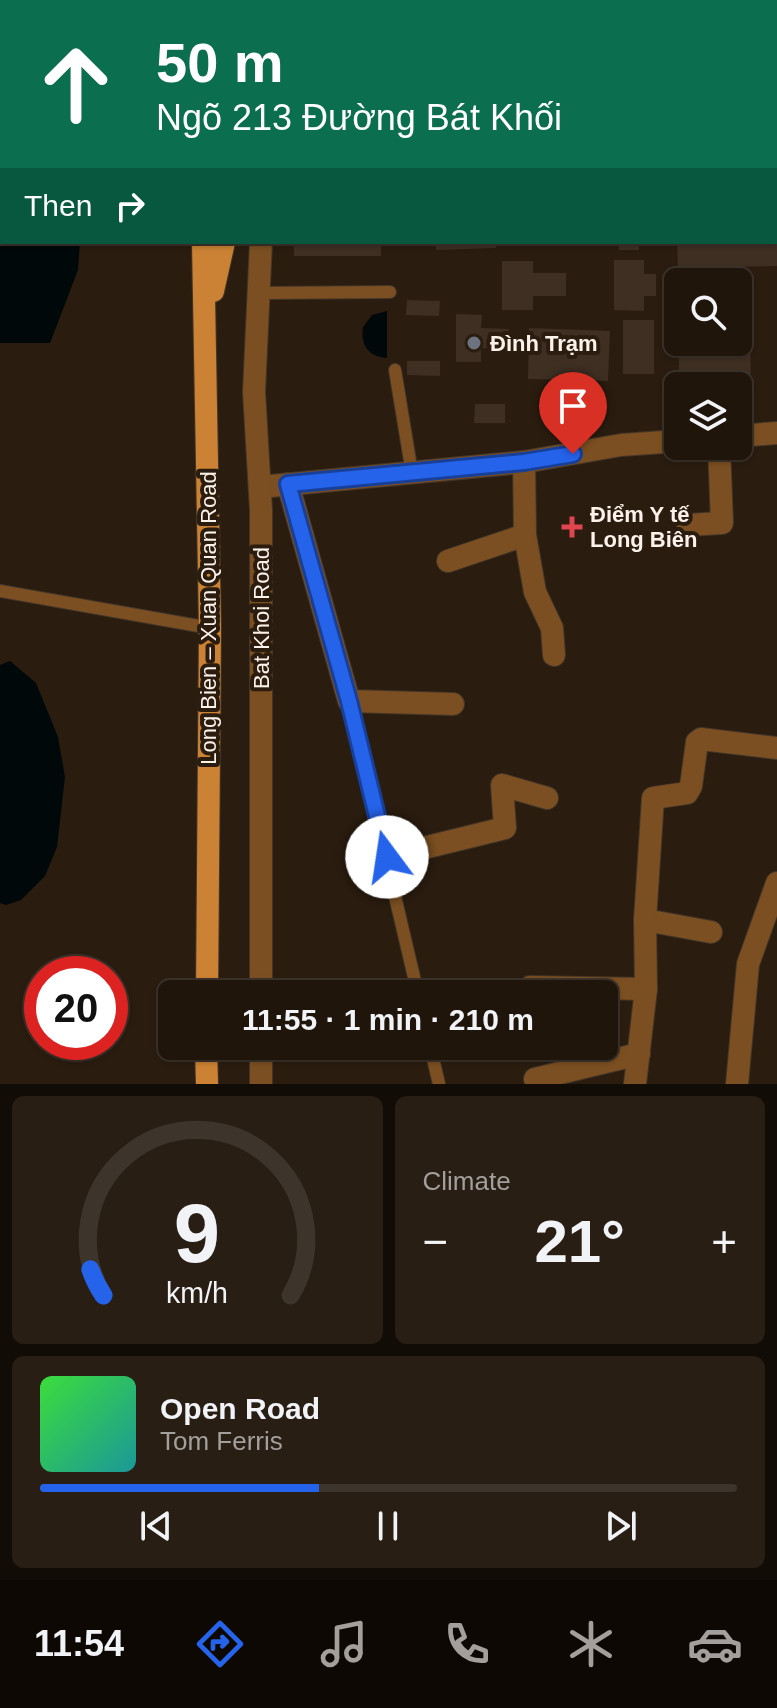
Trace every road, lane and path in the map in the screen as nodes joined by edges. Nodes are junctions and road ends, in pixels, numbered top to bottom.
1 (203, 244) edge
2 (224, 244) edge
3 (261, 244) edge
4 (390, 292) dead end
5 (259, 293) junction
6 (205, 327) junction
7 (395, 370) dead end
8 (777, 433) edge
9 (752, 435) edge
10 (664, 442) edge
11 (720, 460) edge
12 (524, 462) junction
13 (412, 473) junction
14 (288, 484) junction
15 (260, 487) junction
16 (688, 525) dead end
17 (525, 535) junction
18 (448, 561) dead end
19 (0, 591) edge
20 (210, 628) junction
21 (554, 655) dead end
22 (349, 701) junction
23 (453, 704) dead end
24 (777, 748) edge
25 (547, 798) dead end
26 (387, 857) junction
27 (777, 883) edge
28 (645, 920) junction
29 (711, 932) dead end
30 (207, 980) edge
31 (261, 980) edge
32 (415, 980) edge
33 (618, 989) edge
34 (646, 989) junction
35 (639, 1054) junction
36 (261, 1060) edge
37 (433, 1060) edge
38 (535, 1079) dead end
39 (261, 1084) edge
40 (439, 1084) edge
41 (635, 1084) edge
42 (737, 1084) edge

1 - 6 main road, Long Bien – Xuan Quan Road
2 - 6 main road
3 - 5 street, Bat Khoi Road
4 - 5 lane
5 - 15 street, Bat Khoi Road
6 - 20 main road, Long Bien – Xuan Quan Road
7 - 13 lane
8 - 9 street
10 - 12 street
11 - 16 street
12 - 13 street
12 - 17 street
13 - 14 street
14 - 15 street
14 - 22 street
15 - 31 street, Bat Khoi Road
17 - 18 street
17 - 21 street
19 - 20 lane
20 - 30 main road, Long Bien – Xuan Quan Road
22 - 23 street
22 - 26 lane
24 - 28 street
25 - 26 street
26 - 32 lane
27 - 42 street
28 - 29 street
28 - 34 street
33 - 34 street
34 - 35 street
35 - 38 street
35 - 41 street
36 - 39 street
37 - 40 lane

